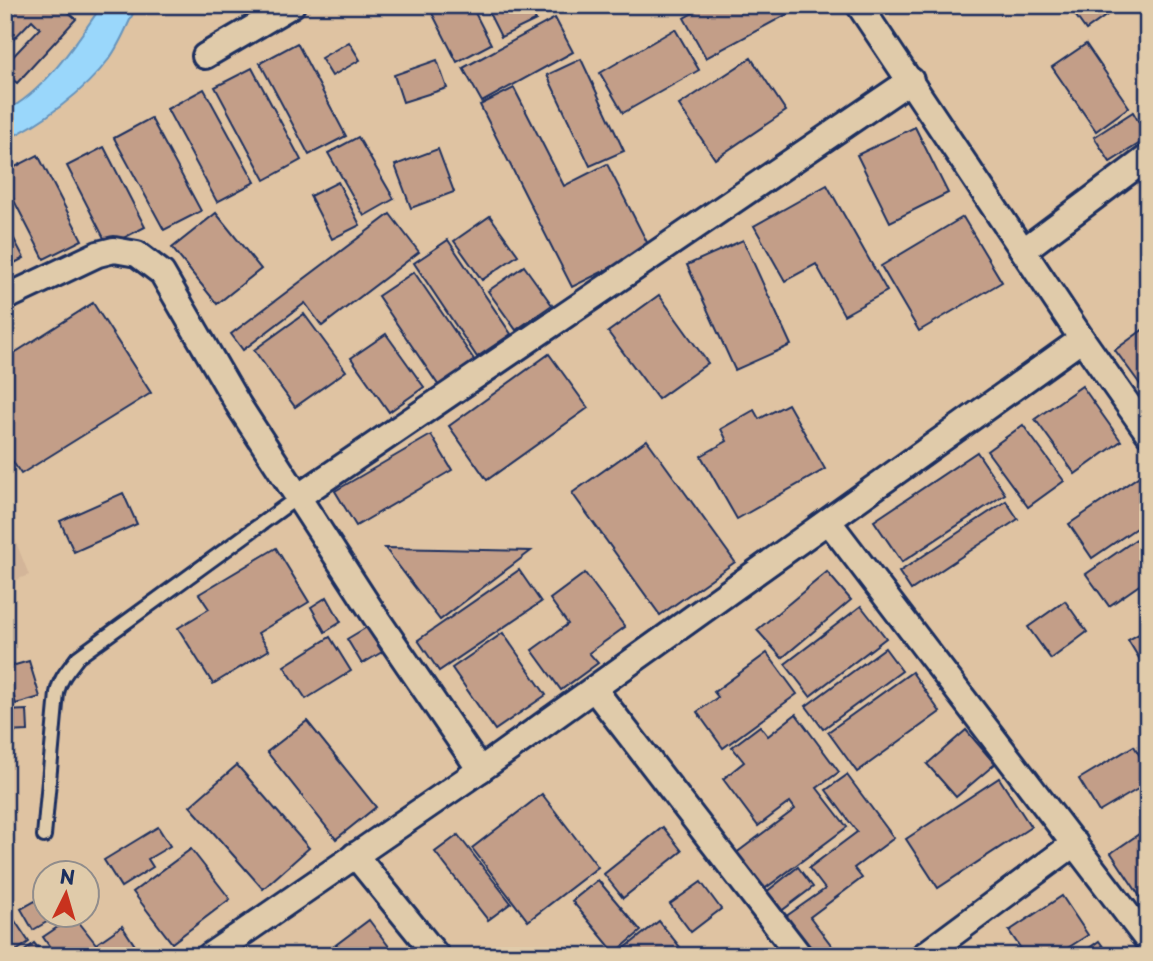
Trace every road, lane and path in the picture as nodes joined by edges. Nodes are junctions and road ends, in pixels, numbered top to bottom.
1 (292, 5) edge
2 (859, 5) edge
3 (205, 56) dead end
4 (911, 80) junction
5 (1148, 157) edge
6 (1024, 250) junction
7 (5, 298) edge
8 (1082, 339) junction
9 (1148, 433) edge
10 (298, 497) junction
11 (828, 522) junction
12 (594, 689) junction
13 (480, 770) junction
14 (44, 836) dead end
15 (1075, 843) junction
16 (355, 855) junction
17 (1148, 941) edge
18 (209, 956) edge
19 (437, 956) edge
20 (800, 956) edge
21 (923, 956) edge

1 - 3 street
2 - 4 street
4 - 6 street
4 - 10 street
5 - 6 street
6 - 8 street
7 - 10 street
8 - 9 street
8 - 11 street
10 - 13 street
10 - 14 lane
11 - 12 street
11 - 15 street
12 - 13 street
12 - 20 street
13 - 16 street
15 - 17 street
15 - 21 street
16 - 18 street
16 - 19 street

